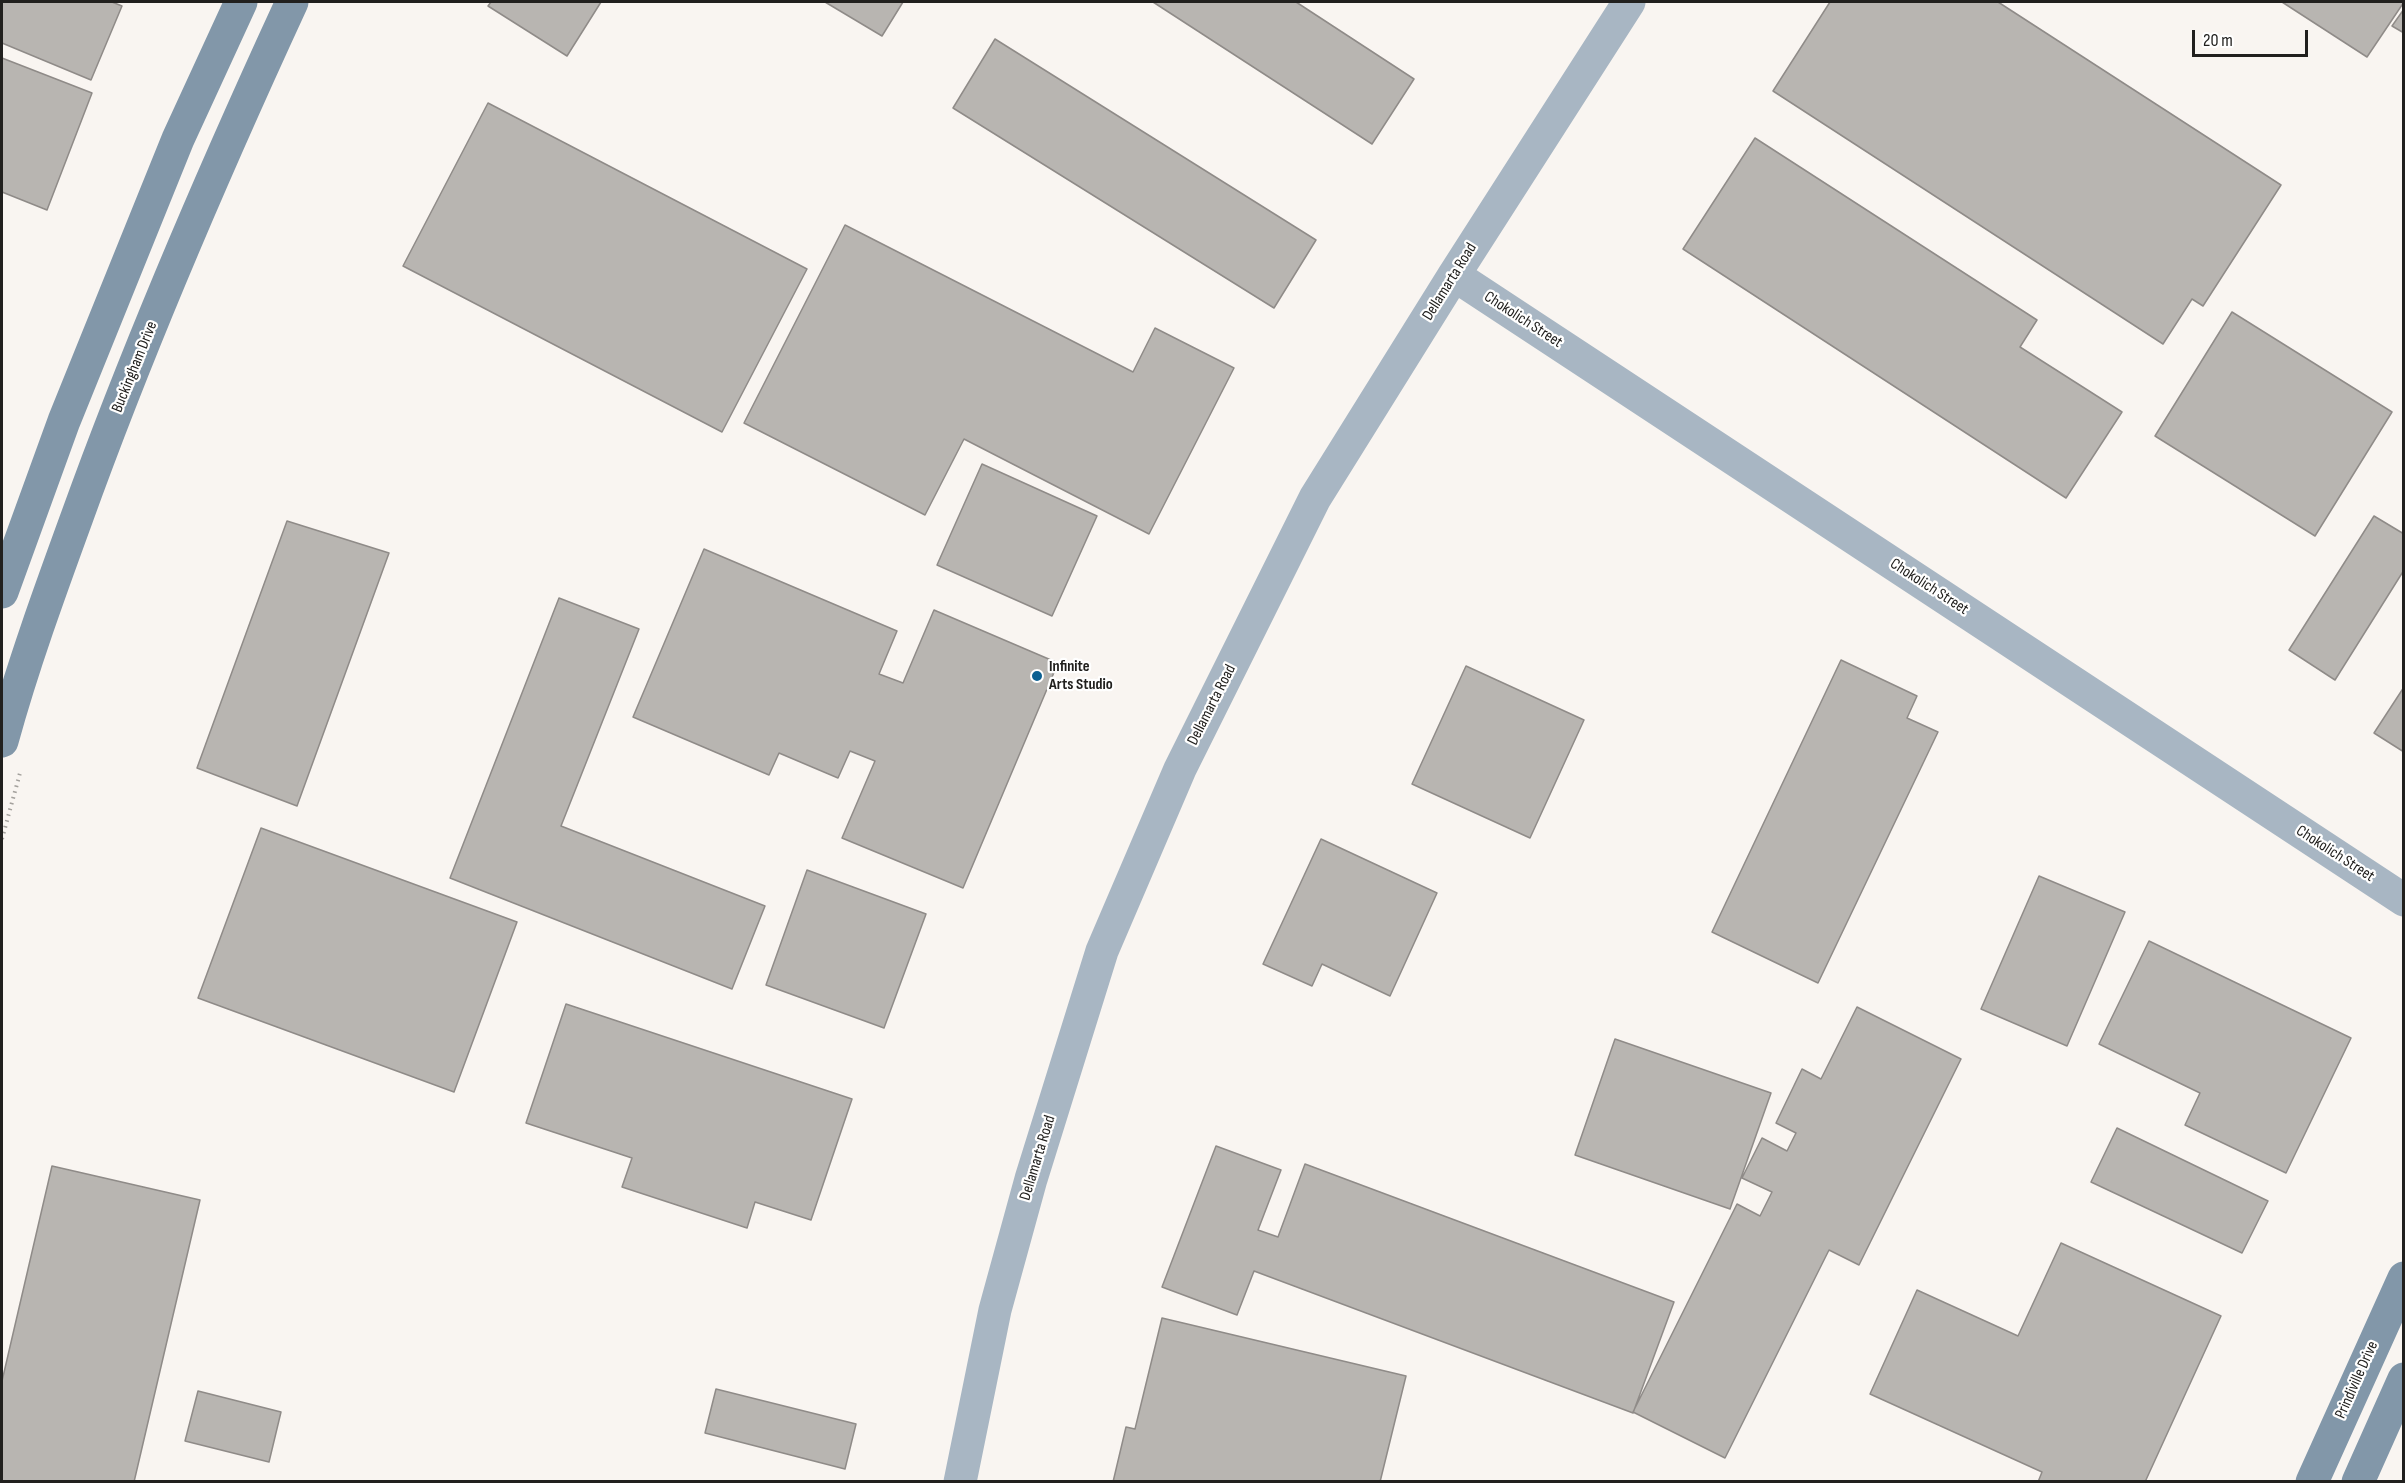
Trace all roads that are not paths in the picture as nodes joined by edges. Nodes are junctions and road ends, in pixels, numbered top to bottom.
1 (242, 2) edge
2 (292, 2) edge
3 (1629, 2) edge
4 (1454, 275) junction
5 (2, 592) edge
6 (2, 741) edge
7 (2403, 900) edge
8 (2403, 1278) edge
9 (2403, 1379) edge
10 (960, 1482) edge
11 (2312, 1482) edge
12 (2358, 1482) edge

1 - 5 street
2 - 6 street, Buckingham Drive
3 - 4 street, Dellamarta Road
4 - 7 street, Chokolich Street
4 - 10 street, Dellamarta Road
8 - 11 street, Prindiville Drive
9 - 12 street

